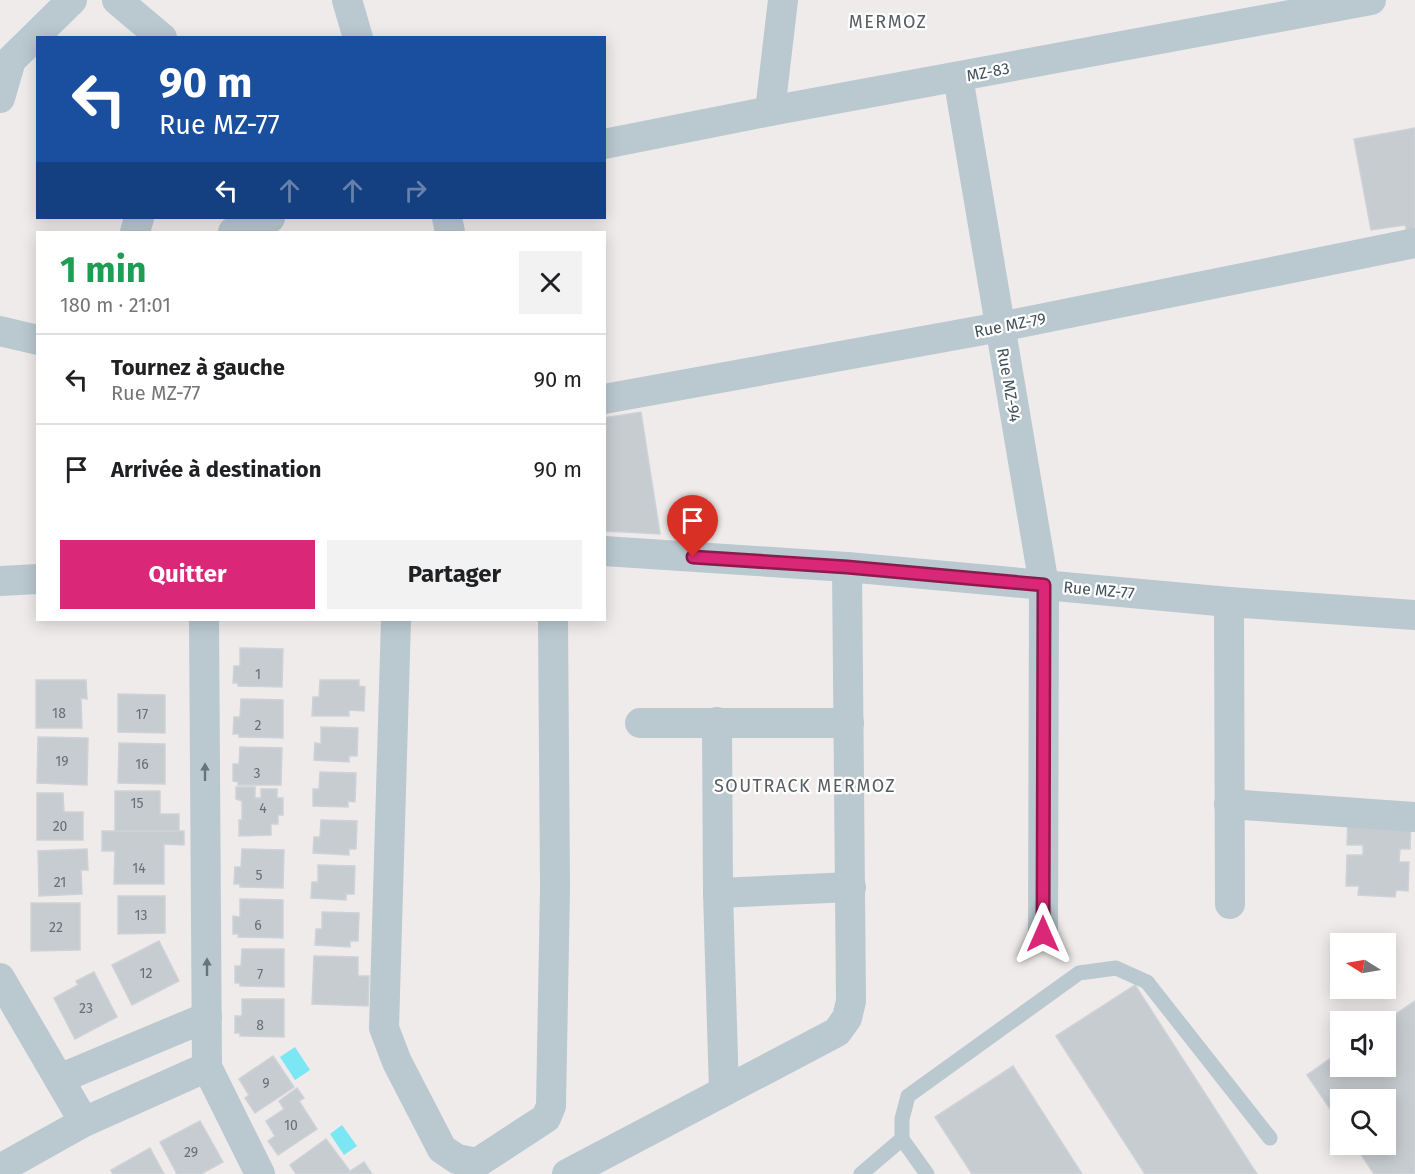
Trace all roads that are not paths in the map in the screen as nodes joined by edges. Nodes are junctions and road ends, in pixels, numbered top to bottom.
1 (72, 0) edge
2 (117, 0) edge
3 (347, 0) edge
4 (783, 0) edge
5 (1371, 0) edge
6 (160, 36) edge
7 (357, 36) edge
8 (5, 56) edge
9 (958, 77) junction
10 (0, 98) edge
11 (770, 111) junction
12 (606, 144) edge
13 (267, 219) edge
14 (235, 231) edge
15 (1415, 243) edge
16 (1000, 327) junction
17 (0, 331) edge
18 (36, 340) edge
19 (606, 399) edge
20 (606, 551) edge
21 (847, 567) junction
22 (36, 579) edge
23 (0, 581) edge
24 (1044, 585) junction
25 (1229, 602) junction
26 (1415, 615) edge
27 (204, 621) edge
28 (396, 621) edge
29 (553, 621) edge
30 (717, 722) junction
31 (640, 723) dead end
32 (849, 723) junction
33 (1230, 804) junction
34 (1415, 817) edge
35 (851, 887) junction
36 (718, 893) junction
37 (1230, 904) dead end
38 (1043, 934) dead end
39 (2, 986) edge
40 (207, 1017) junction
41 (207, 1067) junction
42 (59, 1079) junction
43 (723, 1091) junction
44 (84, 1122) junction
45 (1270, 1138) dead end
46 (902, 1139) junction
47 (0, 1169) edge
48 (260, 1174) edge
49 (567, 1174) edge
50 (861, 1174) edge
51 (927, 1174) edge

1 - 8 street
2 - 6 street
3 - 7 street
4 - 11 street
5 - 9 street, MZ-83
8 - 10 street
9 - 11 street, MZ-83
9 - 16 street, Rue MZ-94
11 - 12 street, MZ-83
13 - 14 street
15 - 16 street, Rue MZ-79
16 - 19 street, Rue MZ-79
16 - 24 street, Rue MZ-94
17 - 18 street
20 - 21 street, Rue MZ-77
21 - 24 street, Rue MZ-77
21 - 32 street
22 - 23 street
24 - 25 street, Rue MZ-77
24 - 38 street, Rue MZ-94
25 - 26 street, Rue MZ-77
25 - 33 street
40 -> 27 street
28 - 29 street
30 - 31 street
30 - 32 street
30 - 36 street
32 - 35 street
33 - 34 street
33 - 37 street
35 - 36 street
35 - 43 street
36 - 43 street
39 - 42 street
40 - 41 street
40 - 42 street
41 - 44 street
41 - 48 street
42 - 44 street
43 - 49 street
44 - 47 street
45 - 46 lane
46 - 50 lane
46 - 51 lane

